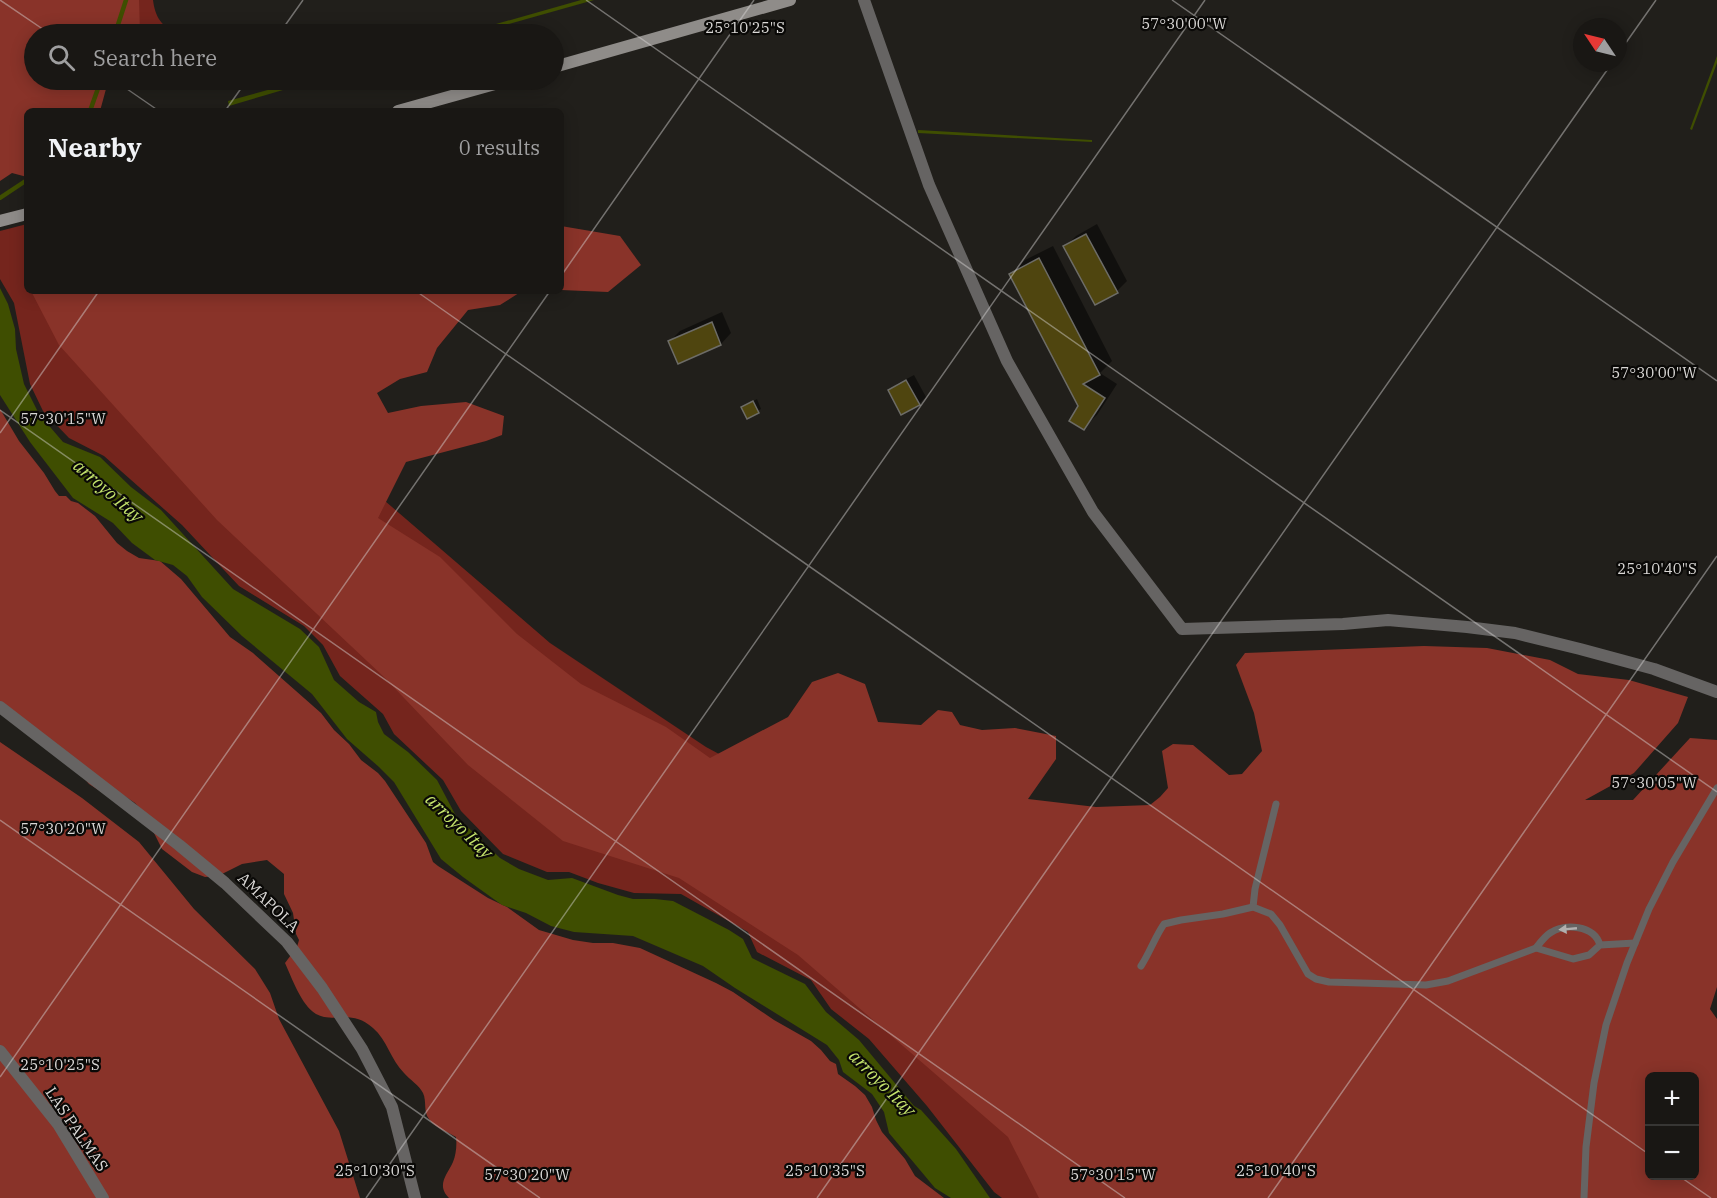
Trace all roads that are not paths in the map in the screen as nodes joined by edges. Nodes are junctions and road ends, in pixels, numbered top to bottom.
1 (790, 0) edge
2 (864, 0) edge
3 (564, 64) edge
4 (473, 90) edge
5 (409, 108) edge
6 (24, 215) edge
7 (0, 221) edge
8 (1717, 692) edge
9 (0, 707) edge
10 (1717, 788) edge
11 (1276, 804) dead end
12 (1254, 907) junction
13 (1635, 943) junction
14 (1600, 945) junction
15 (1536, 948) junction
16 (1141, 966) dead end
17 (0, 1051) edge
18 (103, 1198) edge
19 (415, 1198) edge
20 (1584, 1198) edge

1 - 3 street
2 - 8 street
4 - 5 street
6 - 7 street
9 - 19 street, AMAPOLA
10 - 13 lane
11 - 12 lane
12 - 15 lane
12 - 16 lane
13 - 14 lane
13 - 20 lane
14 - 15 lane
14 -> 15 lane
17 - 18 street, LAS PALMAS

